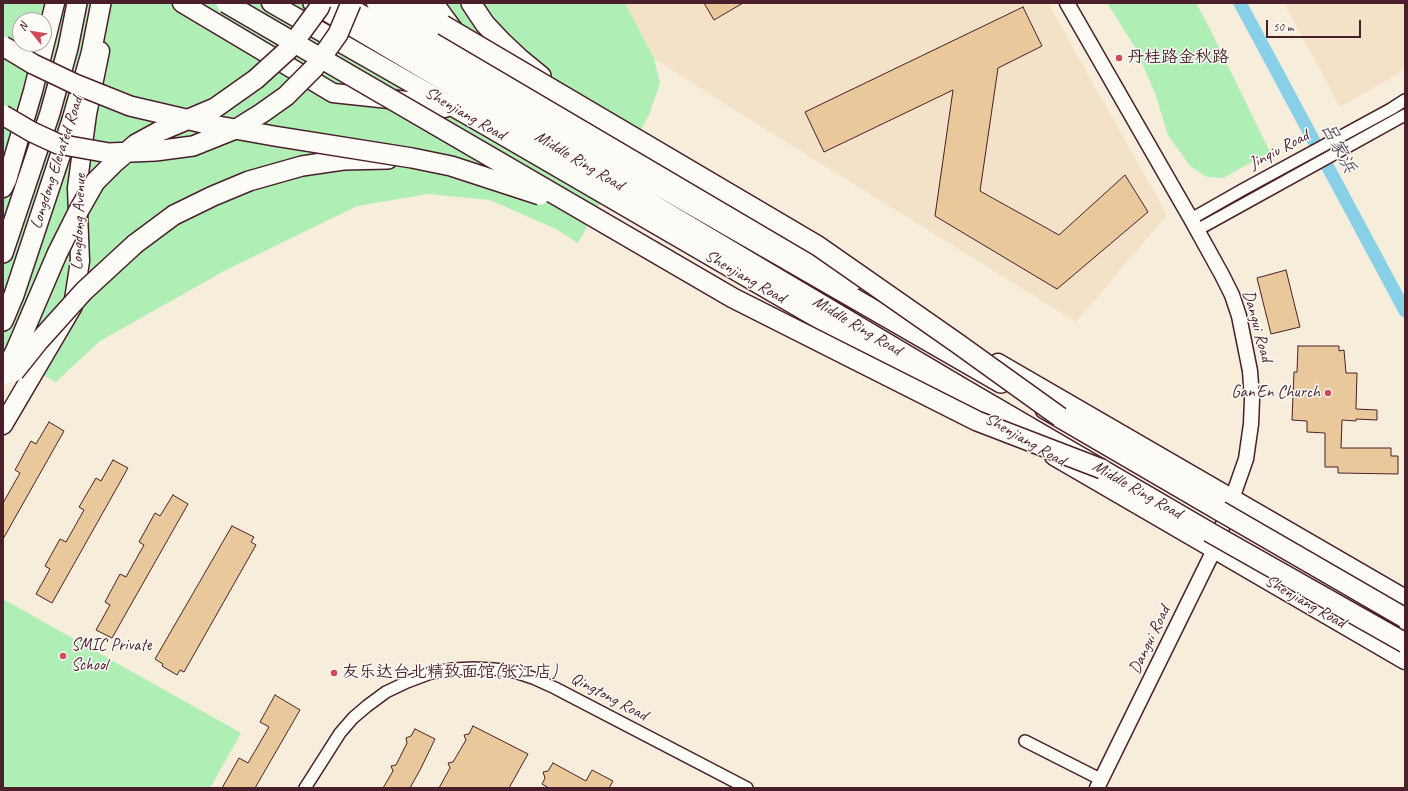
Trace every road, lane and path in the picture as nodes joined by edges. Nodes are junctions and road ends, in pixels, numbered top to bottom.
1 (55, 3) edge
2 (77, 3) edge
3 (101, 3) edge
4 (109, 3) edge
5 (182, 3) edge
6 (226, 3) edge
7 (271, 3) edge
8 (313, 3) edge
9 (320, 3) edge
10 (341, 3) edge
11 (351, 3) edge
12 (376, 3) edge
13 (405, 3) edge
14 (434, 3) edge
15 (471, 3) edge
16 (1067, 3) edge
17 (1075, 3) edge
18 (3, 46) edge
19 (478, 62) junction
20 (571, 99) junction
21 (1405, 100) edge
22 (3, 115) edge
23 (1405, 115) edge
24 (488, 127) junction
25 (412, 158) junction
26 (3, 188) edge
27 (592, 216) junction
28 (1197, 223) junction
29 (3, 253) edge
30 (3, 321) edge
31 (3, 375) edge
32 (3, 386) edge
33 (1060, 417) junction
34 (3, 425) edge
35 (1102, 469) junction
36 (1236, 501) junction
37 (1218, 552) junction
38 (1405, 599) edge
39 (1405, 618) edge
40 (1405, 643) edge
41 (1405, 660) edge
42 (1025, 741) dead end
43 (1102, 785) edge
44 (305, 788) edge
45 (747, 788) edge

1 - 26 main road
2 - 29 highway, Longdong Elevated Road, bridge
3 - 30 highway, Longdong Elevated Road, bridge
4 - 34 main road, Longdong Avenue
5 - 24 main road
6 - 27 highway, bridge
7 - 24 main road, Shenjiang Road
8 - 35 highway, Middle Ring Road, bridge
9 - 31 highway, bridge
10 - 33 highway, Middle Ring Road, bridge
11 - 22 highway, bridge
12 - 19 main road
13 - 20 highway, bridge
14 - 19 main road
15 - 20 highway, bridge
16 - 28 street, Dangui Road
17 - 28 street, Dangui Road
18 - 25 highway, bridge
19 - 36 main road
20 - 33 highway, bridge
21 - 28 street, Jinqiu Road
23 - 28 street, Jinqiu Road
24 - 37 main road, Shenjiang Road
25 - 27 highway, bridge
25 - 32 highway, bridge
27 - 35 highway, bridge
28 - 36 street, Dangui Road
33 - 39 highway, Middle Ring Road, bridge
35 - 40 highway, Middle Ring Road, bridge
36 - 37 street, Dangui Road
36 - 38 main road
37 - 41 main road, Shenjiang Road
37 - 43 street, Dangui Road
42 - 43 street
44 - 45 street, Qingtong Road

